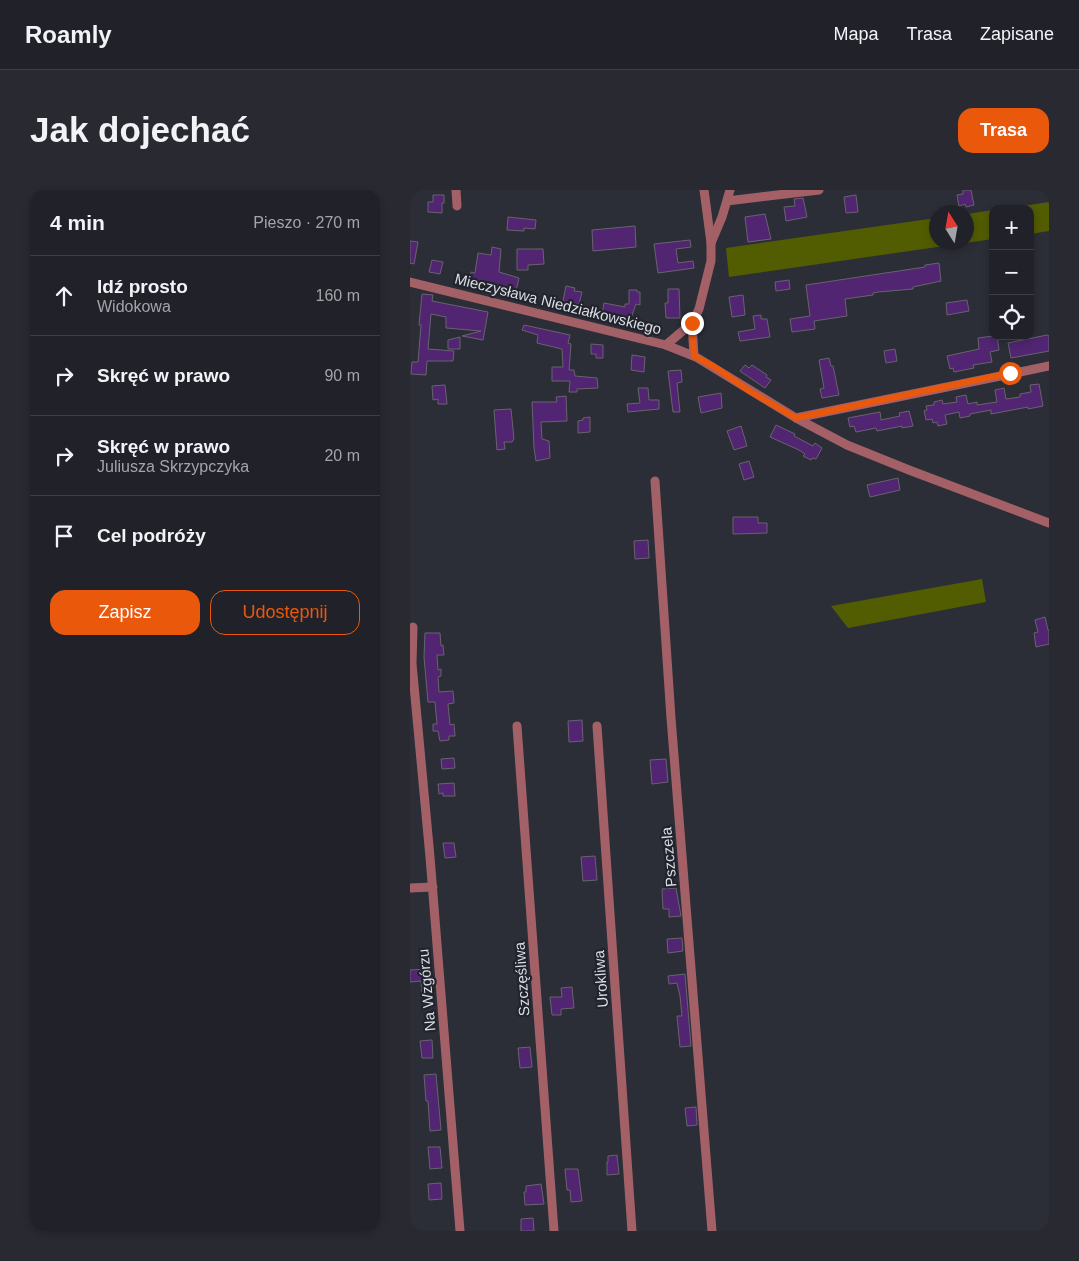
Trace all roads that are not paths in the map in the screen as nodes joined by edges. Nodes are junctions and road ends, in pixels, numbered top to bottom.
1 (456, 190) edge
2 (704, 190) edge
3 (730, 190) edge
4 (819, 190) edge
5 (727, 201) junction
6 (457, 206) dead end
7 (711, 243) junction
8 (410, 282) edge
9 (692, 323) junction
10 (666, 345) junction
11 (694, 356) junction
12 (1049, 366) edge
13 (796, 418) junction
14 (655, 481) dead end
15 (1049, 523) edge
16 (413, 627) dead end
17 (517, 726) dead end
18 (597, 726) dead end
19 (433, 887) junction
20 (410, 888) edge
21 (460, 1231) edge
22 (554, 1231) edge
23 (632, 1231) edge
24 (712, 1231) edge

1 - 6 street
2 - 7 street
3 - 5 street
4 - 5 street
5 - 7 street
7 - 9 street
8 - 10 street, Mieczysława Niedziałkowskiego
9 - 10 street
9 - 11 street
10 - 11 street, Mieczysława Niedziałkowskiego
11 - 13 street, Mieczysława Niedziałkowskiego
12 - 13 street
13 - 15 street, Mieczysława Niedziałkowskiego
14 - 24 street, Pszczela
16 - 19 street, Na Wzgórzu
17 - 22 street, Szczęśliwa
18 - 23 street, Urokliwa
19 - 20 street
19 - 21 street, Na Wzgórzu

